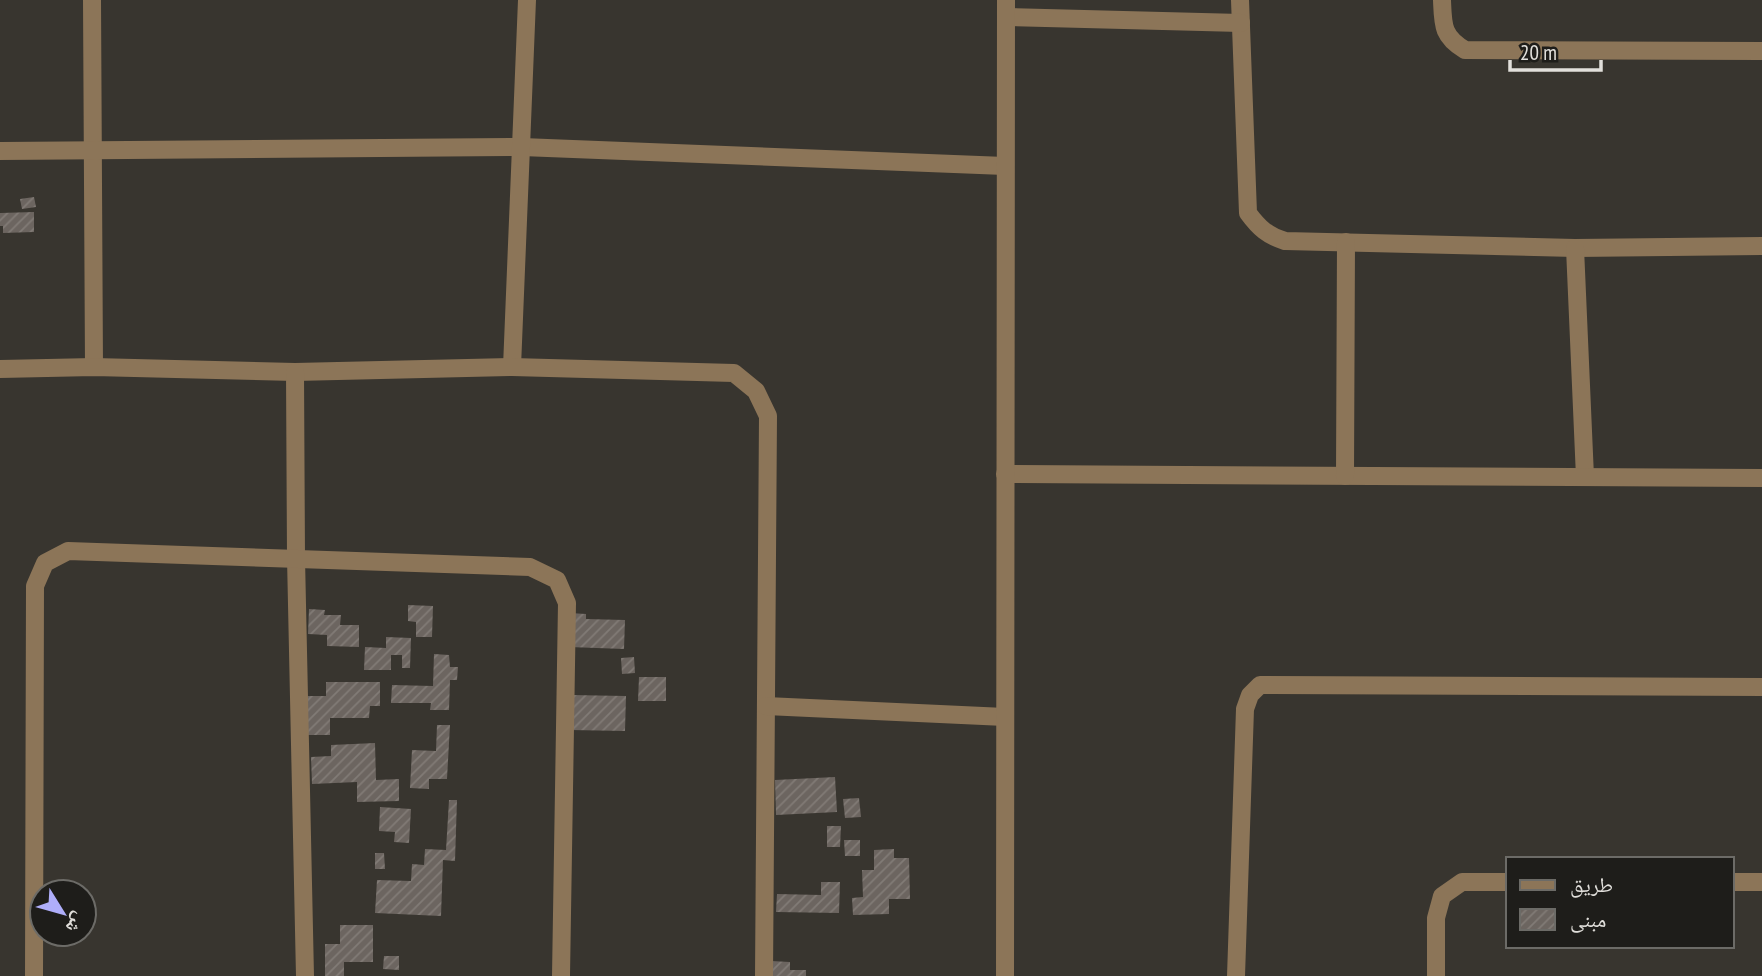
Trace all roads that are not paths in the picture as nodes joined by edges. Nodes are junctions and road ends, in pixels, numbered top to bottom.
1 (92, 0) edge
2 (527, 0) edge
3 (1240, 0) edge
4 (1442, 0) edge
5 (1006, 9) edge
6 (1241, 23) junction
7 (1762, 51) edge
8 (522, 147) junction
9 (0, 151) edge
10 (91, 151) junction
11 (1005, 166) junction
12 (1346, 242) junction
13 (1762, 246) edge
14 (1574, 248) junction
15 (94, 367) junction
16 (512, 367) junction
17 (0, 369) edge
18 (295, 372) junction
19 (1005, 474) junction
20 (1345, 476) junction
21 (1585, 477) junction
22 (1762, 478) edge
23 (296, 558) junction
24 (1762, 687) edge
25 (765, 706) junction
26 (1005, 717) junction
27 (1506, 882) edge
28 (1734, 882) edge
29 (1762, 882) edge
30 (34, 976) edge
31 (305, 976) edge
32 (561, 976) edge
33 (764, 976) edge
34 (1005, 976) edge
35 (1236, 976) edge
36 (1436, 976) edge

1 - 10 street
2 - 8 street
3 - 6 street
4 - 7 street
5 - 6 street
5 - 11 street
6 - 12 street
8 - 10 street
8 - 11 street
8 - 16 street
9 - 10 street
10 - 15 street
11 - 19 street
12 - 14 street
12 - 20 street
13 - 14 street
14 - 21 street
15 - 17 street
15 - 18 street
16 - 18 street
16 - 25 street
18 - 23 street
19 - 20 street
19 - 26 street
20 - 21 street
21 - 22 street
23 - 30 street
23 - 31 street
23 - 32 street
24 - 35 street
25 - 26 street
25 - 33 street
26 - 34 street
27 - 36 street
28 - 29 street

